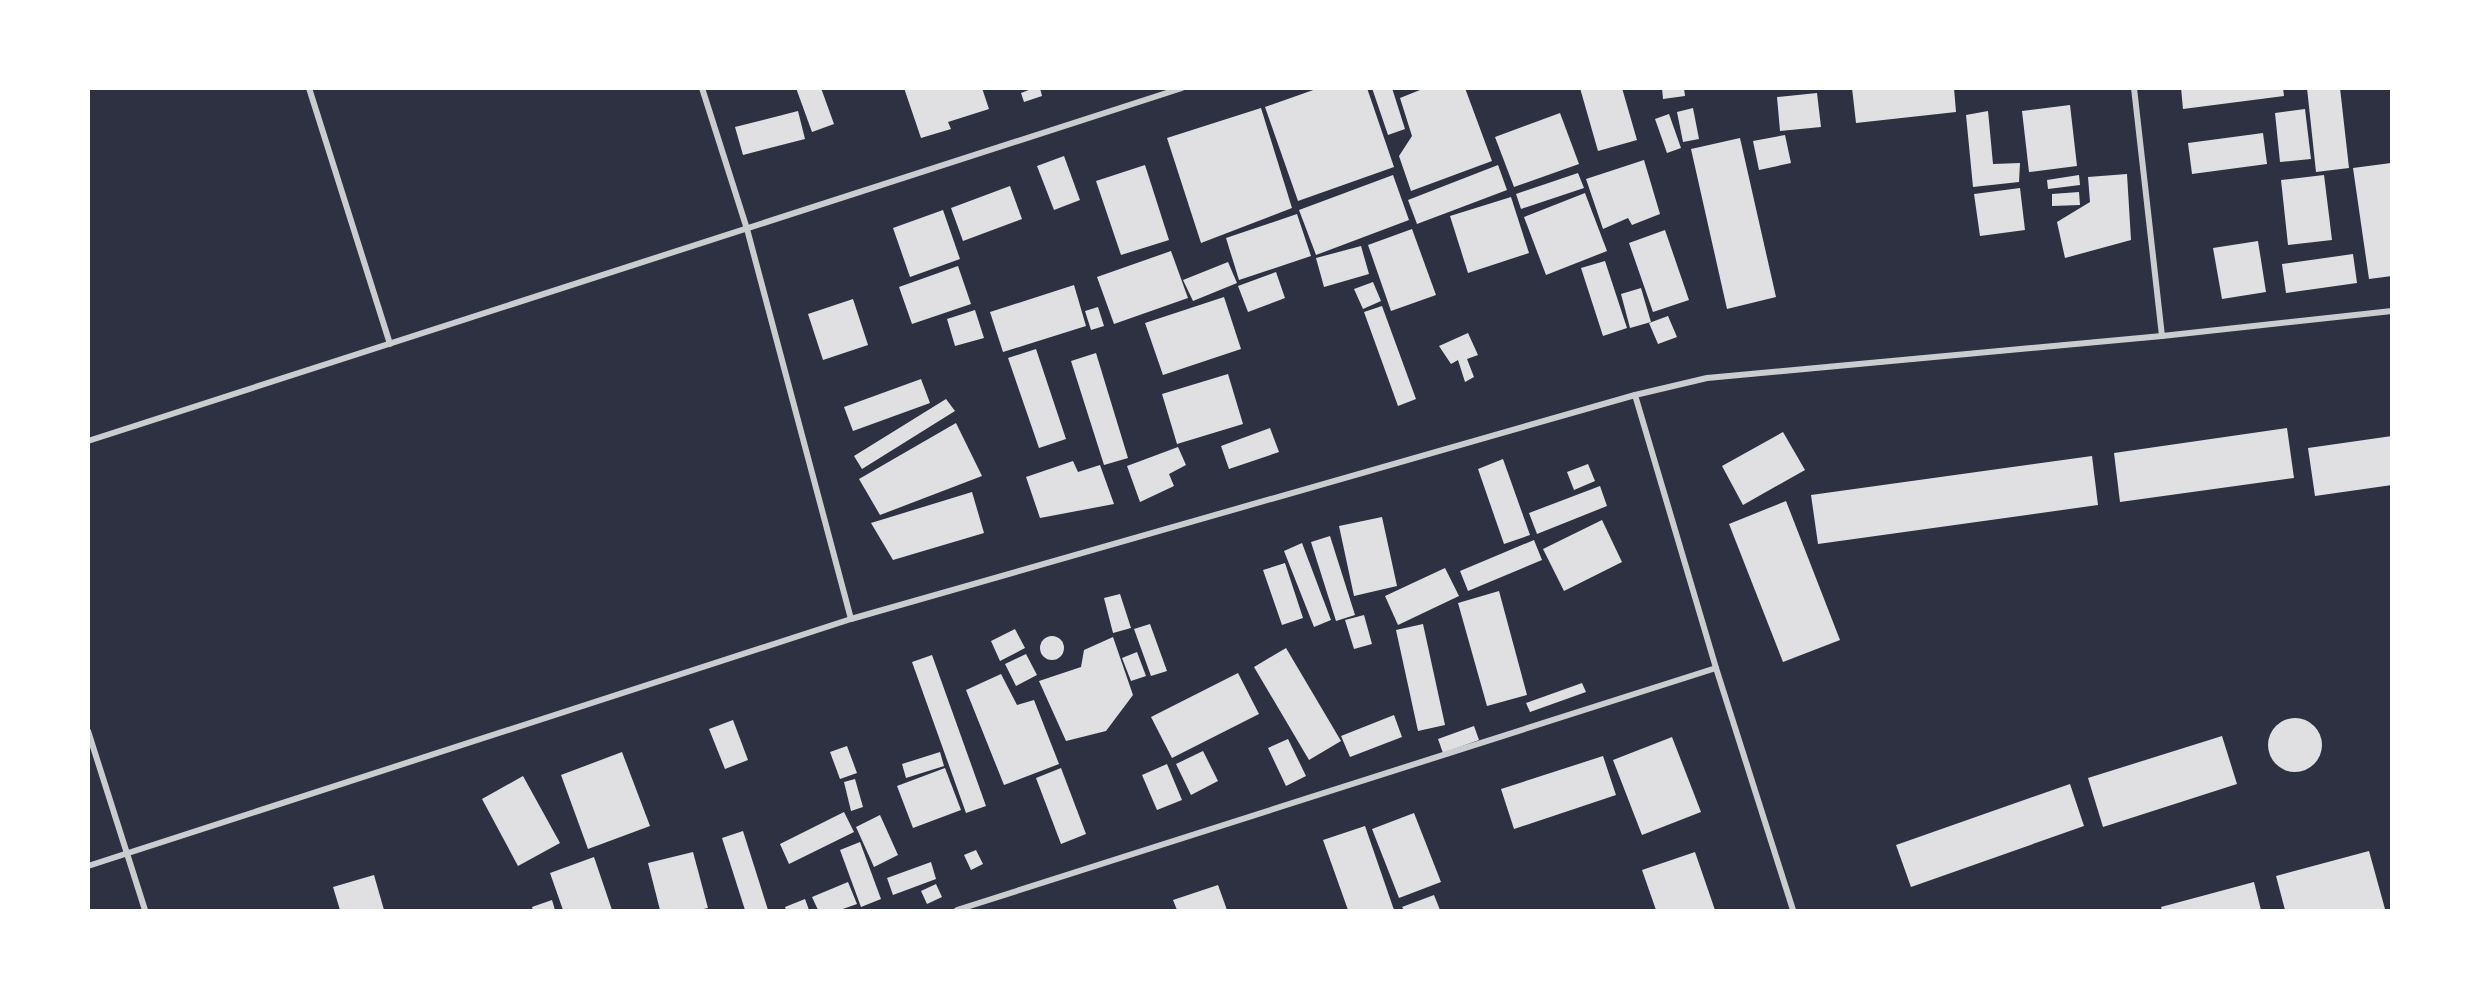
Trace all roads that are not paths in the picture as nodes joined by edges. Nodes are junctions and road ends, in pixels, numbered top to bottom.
1 (309, 88) edge
2 (702, 88) edge
3 (1182, 88) edge
4 (2134, 88) edge
5 (747, 229) junction
6 (2391, 311) edge
7 (2162, 336) junction
8 (390, 344) junction
9 (1635, 395) junction
10 (88, 441) edge
11 (851, 619) junction
12 (1716, 668) junction
13 (88, 731) edge
14 (126, 854) junction
15 (88, 866) edge
16 (145, 910) edge
17 (961, 910) edge
18 (1793, 910) edge

1 - 8 street
2 - 5 street
3 - 5 street
4 - 7 street
5 - 8 street
5 - 11 street
6 - 7 street
7 - 9 street
8 - 10 street
9 - 11 street
9 - 12 street
11 - 14 street
12 - 17 street
12 - 18 street
13 - 14 street
14 - 15 street
14 - 16 street

